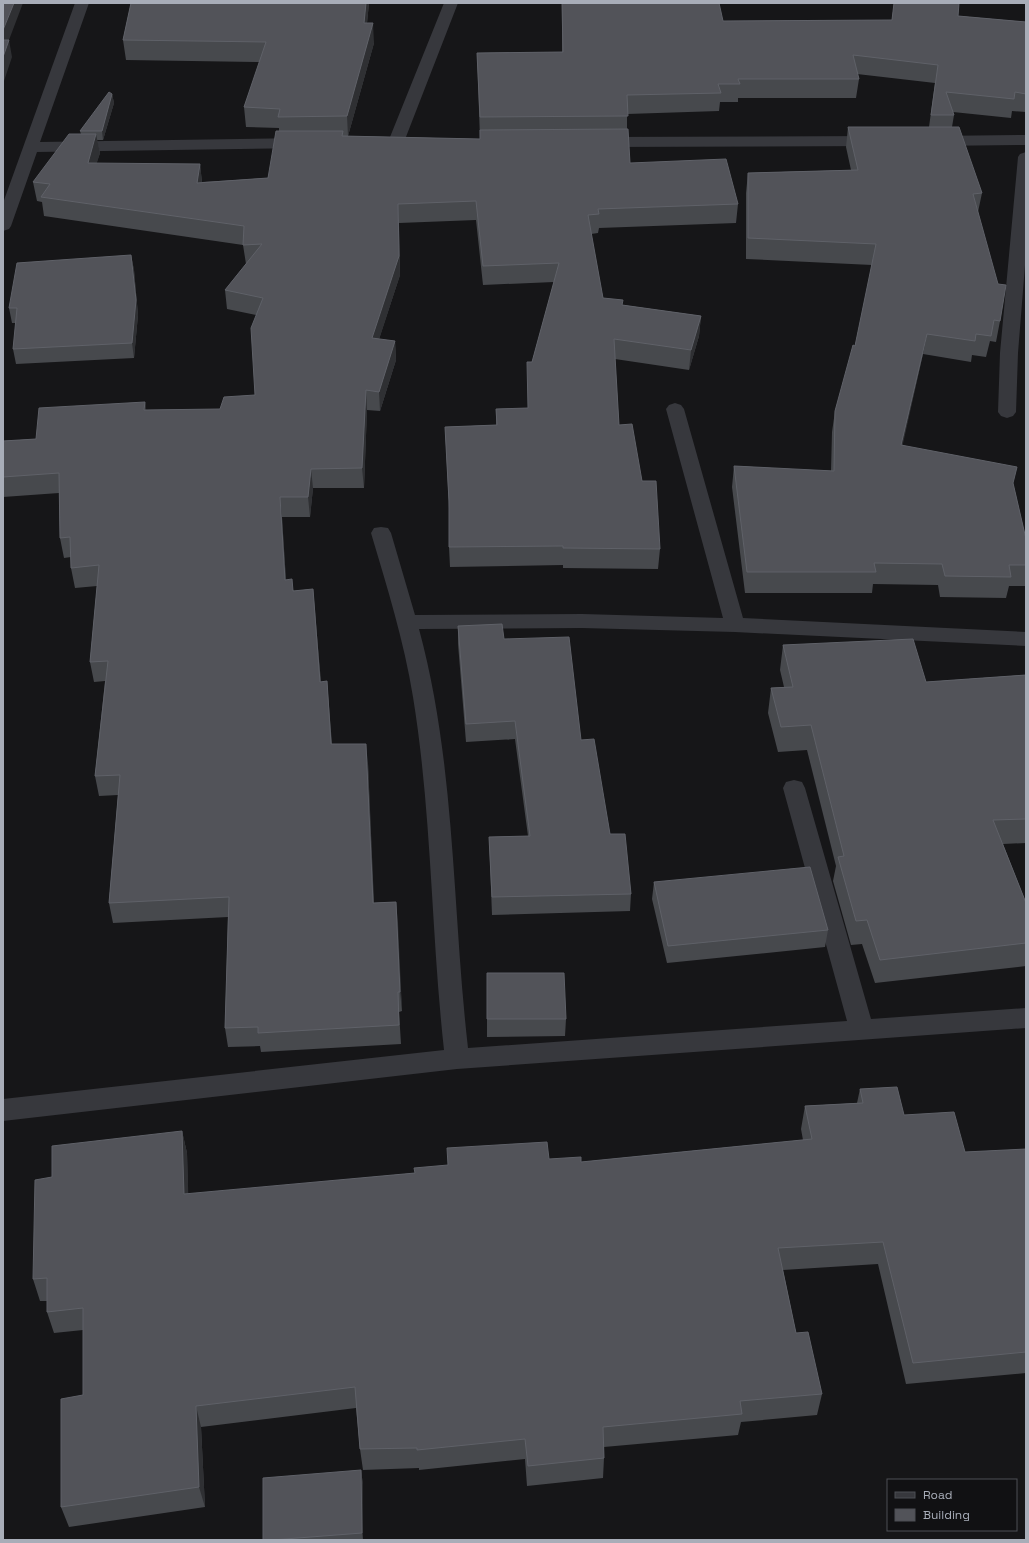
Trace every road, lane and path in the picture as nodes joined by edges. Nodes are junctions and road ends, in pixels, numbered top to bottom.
1 (82, 3) edge
2 (450, 3) edge
3 (1026, 140) edge
4 (892, 141) edge
5 (916, 141) edge
6 (380, 142) edge
7 (396, 142) junction
8 (412, 142) edge
9 (586, 142) edge
10 (317, 143) edge
11 (32, 147) junction
12 (1026, 157) edge
13 (3, 226) edge
14 (1018, 354) edge
15 (675, 409) dead end
16 (1007, 412) dead end
17 (381, 534) dead end
18 (407, 622) junction
19 (735, 625) junction
20 (1026, 639) edge
21 (794, 788) dead end
22 (1026, 1018) edge
23 (862, 1031) junction
24 (457, 1060) junction
25 (3, 1110) edge

1 - 11 street
2 - 7 street
3 - 5 street
4 - 9 street
6 - 7 street
7 - 8 street
10 - 11 street
11 - 13 street
12 - 14 street
14 - 16 street
15 - 19 street
17 - 18 street
18 - 19 street
18 - 24 street
19 - 20 street
21 - 23 street
22 - 23 street
23 - 24 street
24 - 25 street

